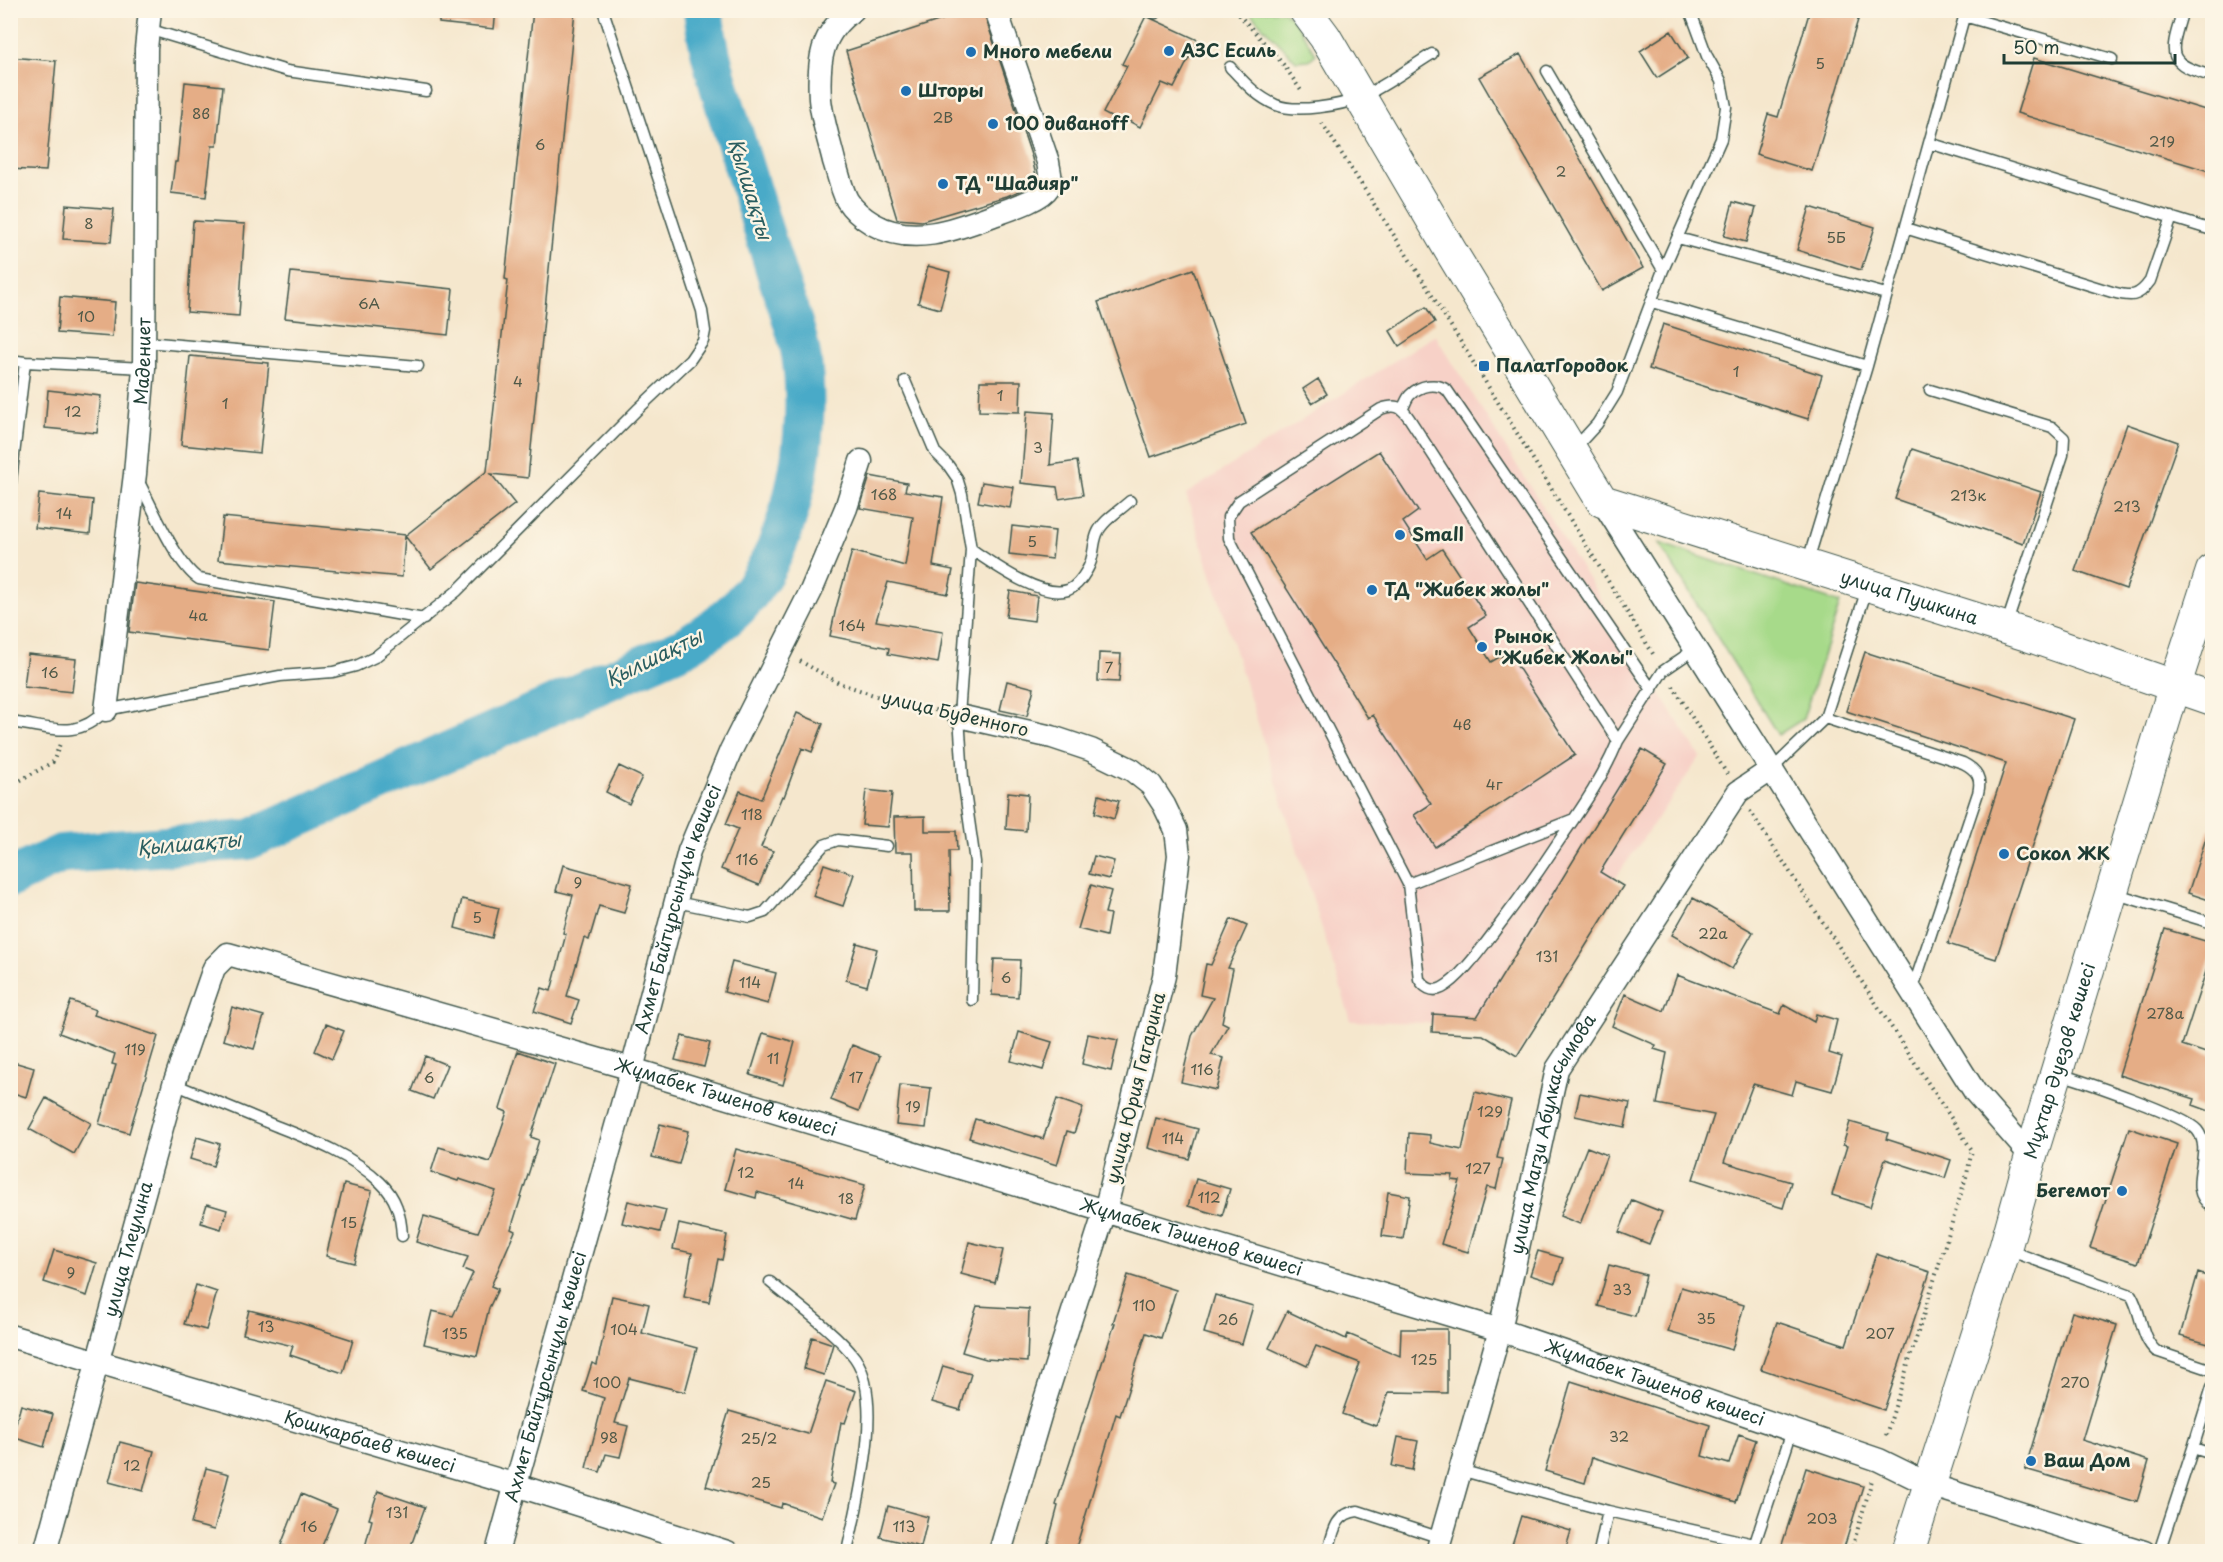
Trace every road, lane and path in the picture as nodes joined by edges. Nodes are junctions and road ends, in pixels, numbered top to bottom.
1 (603, 10) edge
2 (853, 10) edge
3 (996, 10) edge
4 (1235, 10) edge
5 (1305, 10) edge
6 (1690, 10) edge
7 (2183, 10) edge
8 (1965, 14) edge
9 (149, 20) edge
10 (1320, 24) edge
11 (1432, 54) dead end
12 (2112, 59) dead end
13 (1230, 67) dead end
14 (1547, 71) dead end
15 (2212, 76) edge
16 (426, 91) dead end
17 (1361, 97) junction
18 (1313, 109) junction
19 (1929, 144) junction
20 (2172, 217) junction
21 (1905, 228) junction
22 (2212, 230) edge
23 (1678, 238) junction
24 (1663, 270) junction
25 (1886, 294) junction
26 (1652, 302) junction
27 (146, 342) junction
28 (10, 360) edge
29 (26, 362) junction
30 (418, 366) dead end
31 (1867, 366) junction
32 (144, 368) junction
33 (905, 381) dead end
34 (1929, 390) dead end
35 (1403, 408) junction
36 (1571, 453) junction
37 (861, 461) dead end
38 (135, 474) junction
39 (10, 489) edge
40 (1130, 501) dead end
41 (1602, 501) junction
42 (971, 549) junction
43 (1807, 564) junction
44 (2212, 571) edge
45 (1868, 584) junction
46 (424, 619) junction
47 (2005, 630) junction
48 (782, 650) junction
49 (1695, 650) junction
50 (1664, 671) junction
51 (2175, 685) junction
52 (1652, 690) junction
53 (2212, 699) edge
54 (106, 710) junction
55 (959, 716) junction
56 (1825, 718) junction
57 (10, 720) edge
58 (66, 730) junction
59 (1618, 741) junction
60 (1772, 769) junction
61 (1131, 770) joint
62 (10, 786) edge
63 (1738, 792) junction
64 (1574, 819) junction
65 (887, 846) dead end
66 (1408, 884) junction
67 (2113, 893) junction
68 (676, 902) junction
69 (2212, 924) edge
70 (228, 954) joint
71 (1912, 991) junction
72 (972, 1000) dead end
73 (632, 1069) junction
74 (2057, 1073) junction
75 (174, 1084) junction
76 (2031, 1156) junction
77 (2212, 1207) edge
78 (1105, 1211) junction
79 (402, 1236) dead end
80 (2005, 1249) junction
81 (770, 1282) dead end
82 (1500, 1330) junction
83 (10, 1336) edge
84 (98, 1360) junction
85 (2212, 1370) edge
86 (2212, 1387) edge
87 (2207, 1426) edge
88 (1792, 1431) junction
89 (2193, 1448) junction
90 (2212, 1454) edge
91 (1879, 1460) junction
92 (1460, 1470) junction
93 (516, 1485) junction
94 (1930, 1485) junction
95 (1608, 1511) junction
96 (1439, 1544) edge
97 (2113, 1547) edge
98 (1753, 1548) edge
99 (45, 1551) edge
100 (497, 1551) edge
101 (728, 1551) edge
102 (847, 1551) edge
103 (1000, 1551) edge
104 (1328, 1551) edge
105 (1599, 1551) edge
106 (1851, 1551) edge
107 (1908, 1551) edge
108 (2144, 1551) edge
109 (2159, 1551) edge

1 - 46 lane
2 - 3 street
4 - 18 path
5 - 10 street
6 - 23 lane
7 - 15 lane
8 - 12 lane
8 - 19 lane
9 - 16 lane
9 - 27 street, Мадениет
10 - 17 street
11 - 17 lane
13 - 18 lane
14 - 24 lane
17 - 18 lane
17 - 36 street
18 - 50 path
19 - 20 lane
19 - 21 lane
20 - 21 lane
20 - 22 lane
21 - 25 lane
23 - 24 lane
23 - 25 lane
24 - 26 lane
25 - 31 lane
26 - 31 lane
26 - 36 lane
27 - 30 lane
27 - 32 street, Мадениет
28 - 29 lane
29 - 32 lane
29 - 39 lane
31 - 43 lane
32 - 38 street, Мадениет
33 - 42 lane
34 - 47 lane
35 - 52 lane
35 - 59 lane
35 - 66 lane
36 - 41 street
37 - 48 street, Ахмет Байтұрсынұлы көшесі
38 - 46 lane
38 - 54 street, Мадениет
40 - 42 lane
41 - 43 street, улица Пушкина
41 - 49 street
42 - 55 lane
43 - 45 street, улица Пушкина
44 - 51 street, Мұхтар Әуезов көшесі
45 - 47 street, улица Пушкина
45 - 56 lane
46 - 54 lane
47 - 51 street, улица Пушкина
48 - 55 path, улица Буденного
48 - 68 street, Ахмет Байтұрсынұлы көшесі
49 - 50 lane
49 - 60 street
50 - 52 lane
50 - 63 path
51 - 53 street, улица Пушкина
51 - 67 street, Мұхтар Әуезов көшесі
52 - 59 lane
54 - 58 lane
55 - 61 street, улица Буденного
55 - 72 lane
56 - 60 lane
56 - 71 lane
57 - 58 lane
58 - 62 path
59 - 64 lane
60 - 63 street, улица Магзи Абулкасымова
60 - 71 street
61 - 78 street, улица Юрия Гагарина
63 - 82 street, улица Магзи Абулкасымова
63 - 91 path
64 - 66 lane
64 - 66 lane
65 - 68 lane
67 - 69 lane
67 - 74 street, Мұхтар Әуезов көшесі
68 - 73 street, Ахмет Байтұрсынұлы көшесі
70 - 73 street, Жұмабек Тәшенов көшесі
70 - 75 street, улица Тлеулина
71 - 76 street
73 - 78 street, Жұмабек Тәшенов көшесі
73 - 93 street, Ахмет Байтұрсынұлы көшесі
74 - 76 street, Мұхтар Әуезов көшесі
74 - 77 lane
75 - 79 lane
75 - 84 street, улица Тлеулина
76 - 80 street, Мұхтар Әуезов көшесі
78 - 82 street, Жұмабек Тәшенов көшесі
78 - 103 street, улица Юрия Гагарина
80 - 85 lane
80 - 94 street, Мұхтар Әуезов көшесі
81 - 102 lane
82 - 88 street, Жұмабек Тәшенов көшесі
82 - 92 street, улица Магзи Абулкасымова
83 - 84 street, Қошқарбаев көшесі
84 - 93 street, Қошқарбаев көшесі
84 - 99 street, улица Тлеулина
86 - 87 lane
87 - 89 lane
88 - 91 street, Жұмабек Тәшенов көшесі
88 - 98 lane
89 - 90 lane
89 - 109 lane
91 - 94 street, Жұмабек Тәшенов көшесі
91 - 106 path
92 - 95 lane
92 - 96 street, улица Магзи Абулкасымова
93 - 100 street, Ахмет Байтұрсынұлы көшесі
93 - 101 street, Қошқарбаев көшесі
94 - 97 street, Жұмабек Тәшенов көшесі
94 - 107 street, Мұхтар Әуезов көшесі
95 - 98 lane
95 - 105 lane
96 - 104 lane
97 - 108 street, Жұмабек Тәшенов көшесі

